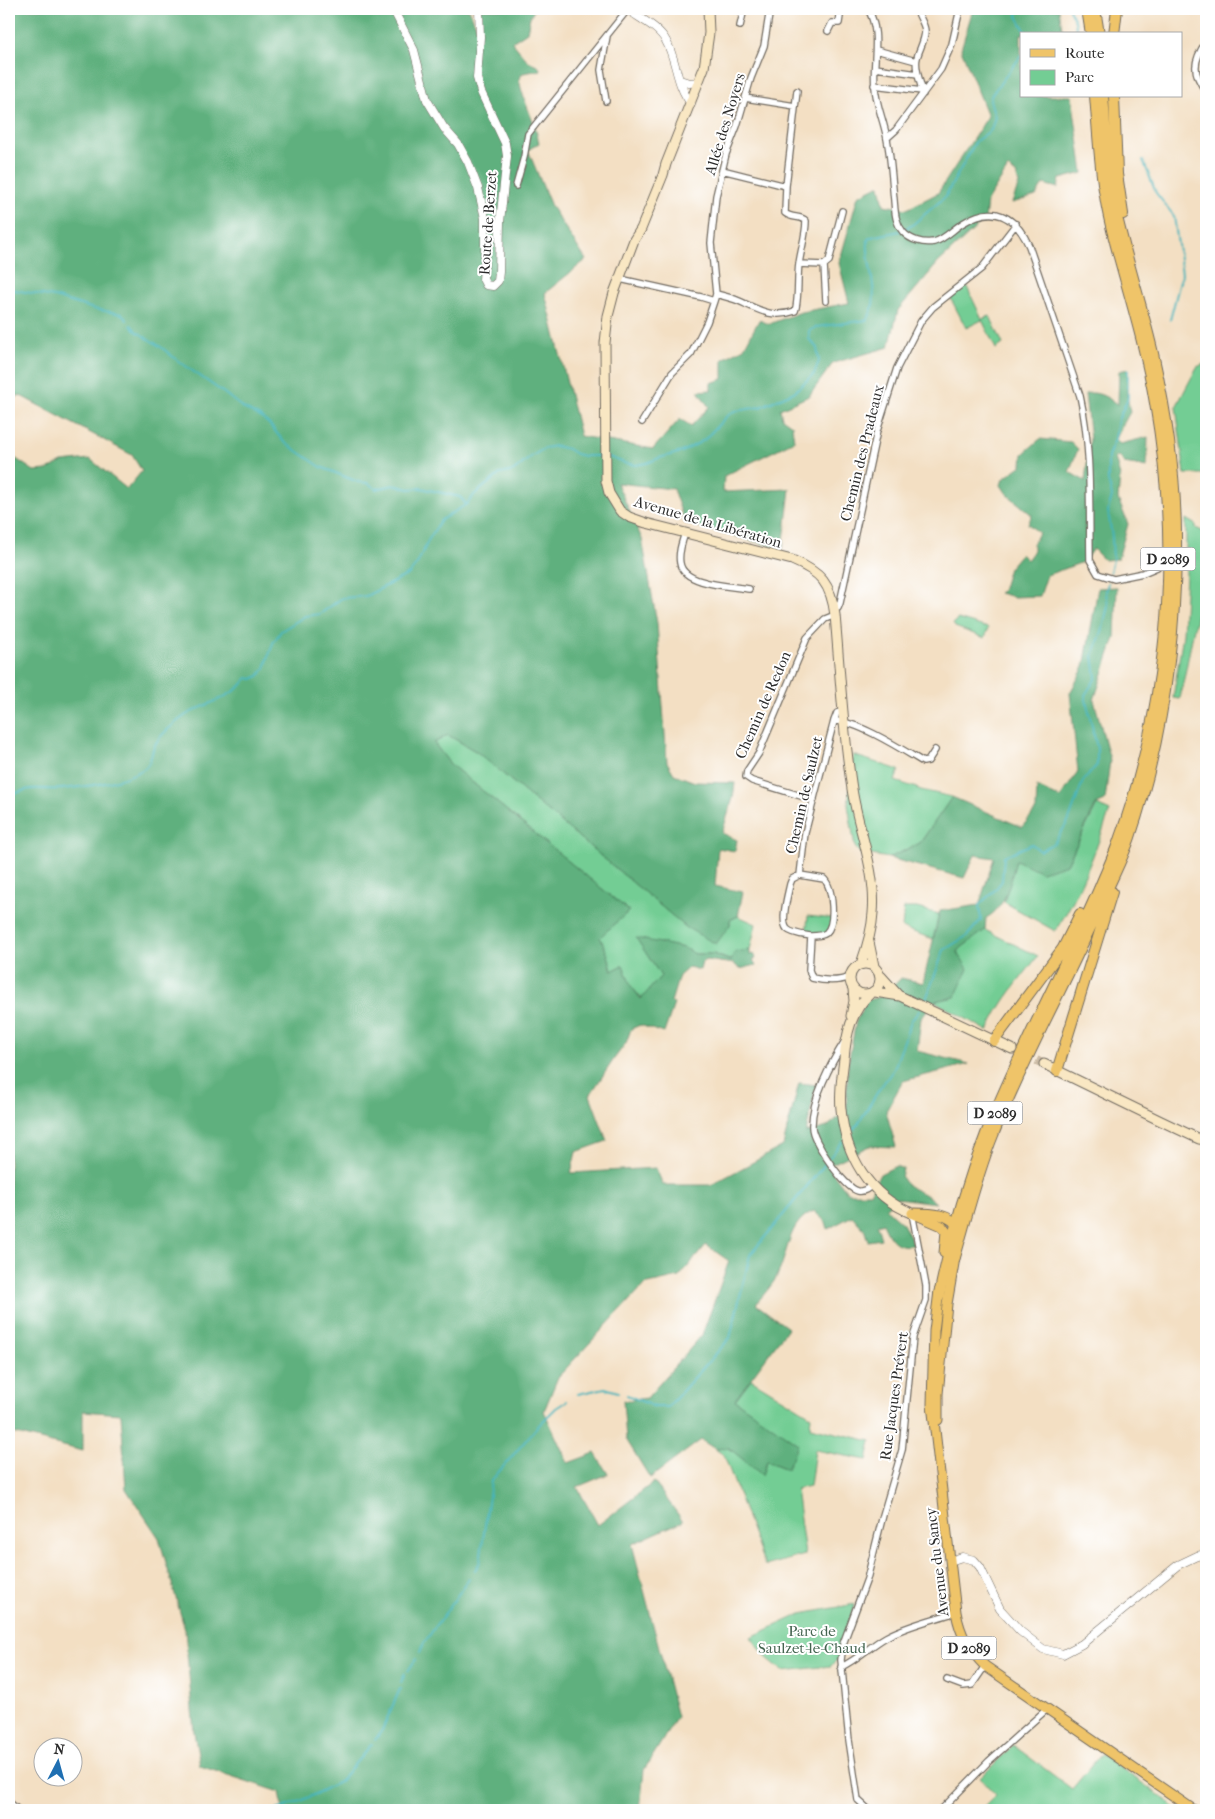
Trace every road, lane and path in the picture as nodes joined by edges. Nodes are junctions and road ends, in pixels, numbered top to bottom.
1 (393, 9) edge
2 (479, 9) edge
3 (627, 9) edge
4 (708, 9) edge
5 (744, 9) edge
6 (770, 9) edge
7 (841, 9) edge
8 (869, 9) edge
9 (917, 9) edge
10 (960, 9) edge
11 (1086, 9) edge
12 (1095, 9) edge
13 (1117, 9) edge
14 (740, 26) dead end
15 (828, 31) dead end
16 (1090, 32) edge
17 (1099, 32) edge
18 (1114, 32) edge
19 (608, 34) junction
20 (1206, 42) edge
21 (876, 50) junction
22 (916, 61) junction
23 (875, 68) junction
24 (918, 74) junction
25 (680, 80) junction
26 (699, 82) junction
27 (874, 85) junction
28 (797, 91) dead end
29 (1206, 91) edge
30 (922, 92) junction
31 (745, 98) junction
32 (1096, 98) edge
33 (1103, 98) edge
34 (1114, 98) edge
35 (606, 102) dead end
36 (691, 103) junction
37 (795, 106) junction
38 (887, 138) junction
39 (722, 170) junction
40 (516, 186) dead end
41 (786, 186) junction
42 (842, 211) dead end
43 (1016, 224) junction
44 (799, 264) junction
45 (824, 265) junction
46 (620, 278) junction
47 (716, 294) junction
48 (826, 300) dead end
49 (714, 301) junction
50 (1143, 315) junction
51 (642, 422) dead end
52 (685, 533) junction
53 (1157, 567) dead end
54 (749, 589) dead end
55 (834, 612) junction
56 (844, 711) junction
57 (834, 721) junction
58 (844, 723) junction
59 (935, 750) dead end
60 (814, 800) junction
61 (1129, 839) junction
62 (1118, 843) junction
63 (800, 875) junction
64 (811, 936) junction
65 (869, 942) junction
66 (861, 964) junction
67 (874, 966) junction
68 (881, 976) junction
69 (850, 978) junction
70 (853, 989) junction
71 (872, 993) junction
72 (900, 996) junction
73 (850, 1025) junction
74 (846, 1039) junction
75 (994, 1040) junction
76 (1012, 1049) tunnel mouth
77 (1044, 1064) tunnel mouth
78 (1057, 1071) junction
79 (1206, 1140) edge
80 (872, 1186) junction
81 (912, 1213) junction
82 (956, 1223) junction
83 (956, 1256) junction
84 (939, 1296) junction
85 (939, 1458) junction
86 (1206, 1554) edge
87 (950, 1561) junction
88 (956, 1612) junction
89 (985, 1666) junction
90 (842, 1668) junction
91 (947, 1680) dead end
92 (1047, 1709) junction
93 (9, 1802) edge
94 (18, 1810) edge
95 (869, 1810) edge
96 (941, 1810) edge
97 (1194, 1810) edge

1 - 2 street, Route de Berzet
3 - 19 street
3 - 25 street
4 - 26 main road, Avenue de la Libération
5 - 14 street
6 - 31 street, Allée des Noyers
7 - 15 street
8 - 21 street
9 - 22 street
10 - 30 street
11 - 16 highway
12 - 17 highway
13 - 18 highway
19 - 35 street
19 - 40 street
20 - 29 street
21 - 22 street
21 - 23 street
22 - 24 street
23 - 24 street
23 - 27 street
24 - 30 street
25 - 26 street
25 - 36 street
26 - 36 main road, Avenue de la Libération
27 - 30 street
27 - 38 street
28 - 37 street
30 - 38 street
31 - 37 street
31 - 39 street, Allée des Noyers
32 - 62 highway, D 2089
33 - 50 highway, D 2089
34 - 50 highway
36 - 46 main road, Avenue de la Libération
37 - 41 street
38 - 43 street
39 - 41 street
39 - 47 street, Allée des Noyers
41 - 44 street
42 - 45 street
43 - 53 street
43 - 55 street, Chemin des Pradeaux
44 - 45 street
44 - 47 street
45 - 48 street
46 - 49 street
46 - 52 main road, Avenue de la Libération
47 - 49 street, Allée des Noyers
49 - 51 street, Allée des Noyers
50 - 61 highway, D 2089
52 - 54 street
52 - 55 main road, Avenue de la Libération
55 - 56 main road, Avenue de la Libération
55 - 60 street, Chemin de Redon
56 - 57 street, Chemin de Saulzet
56 - 58 main road, Avenue de la Libération
57 - 58 street, Chemin de Saulzet
57 - 60 street, Chemin de Saulzet
58 - 59 street, Chemin de Saulzet
58 - 65 main road, Avenue de la Libération
60 - 63 street, Chemin de Saulzet
61 - 78 highway
61 - 83 highway, D 2089
62 - 75 highway
62 - 82 highway, D 2089
63 - 64 street
63 - 64 street
64 - 69 street
65 - 66 main road, Avenue de la Libération
65 - 67 main road, Avenue de la Libération
66 - 67 main road
66 - 69 main road
67 - 68 main road
68 - 71 main road
68 - 72 main road
69 - 70 main road
70 - 71 main road
70 - 73 main road
71 - 72 main road
71 - 73 main road
72 - 75 main road
73 - 74 main road
74 - 80 main road
74 - 80 street
75 - 76 main road
77 - 78 main road
78 - 79 main road
80 - 81 main road
81 - 82 main road
81 - 84 main road
81 - 90 street, Rue Jacques Prévert
82 - 83 main road
82 - 84 highway, D 2089
83 - 85 main road, D 2089
84 - 85 main road, D 2089
85 - 87 main road, Avenue du Sancy / D 2089
86 - 87 street
87 - 88 main road, Avenue du Sancy / D 2089
88 - 89 main road, Avenue du Sancy / D 2089
88 - 90 street
89 - 91 street
89 - 92 main road, Avenue du Sancy / D 2089
90 - 95 street, Rue Jacques Prévert
92 - 96 street
92 - 97 main road, Avenue du Sancy / D 2089
93 - 94 street

